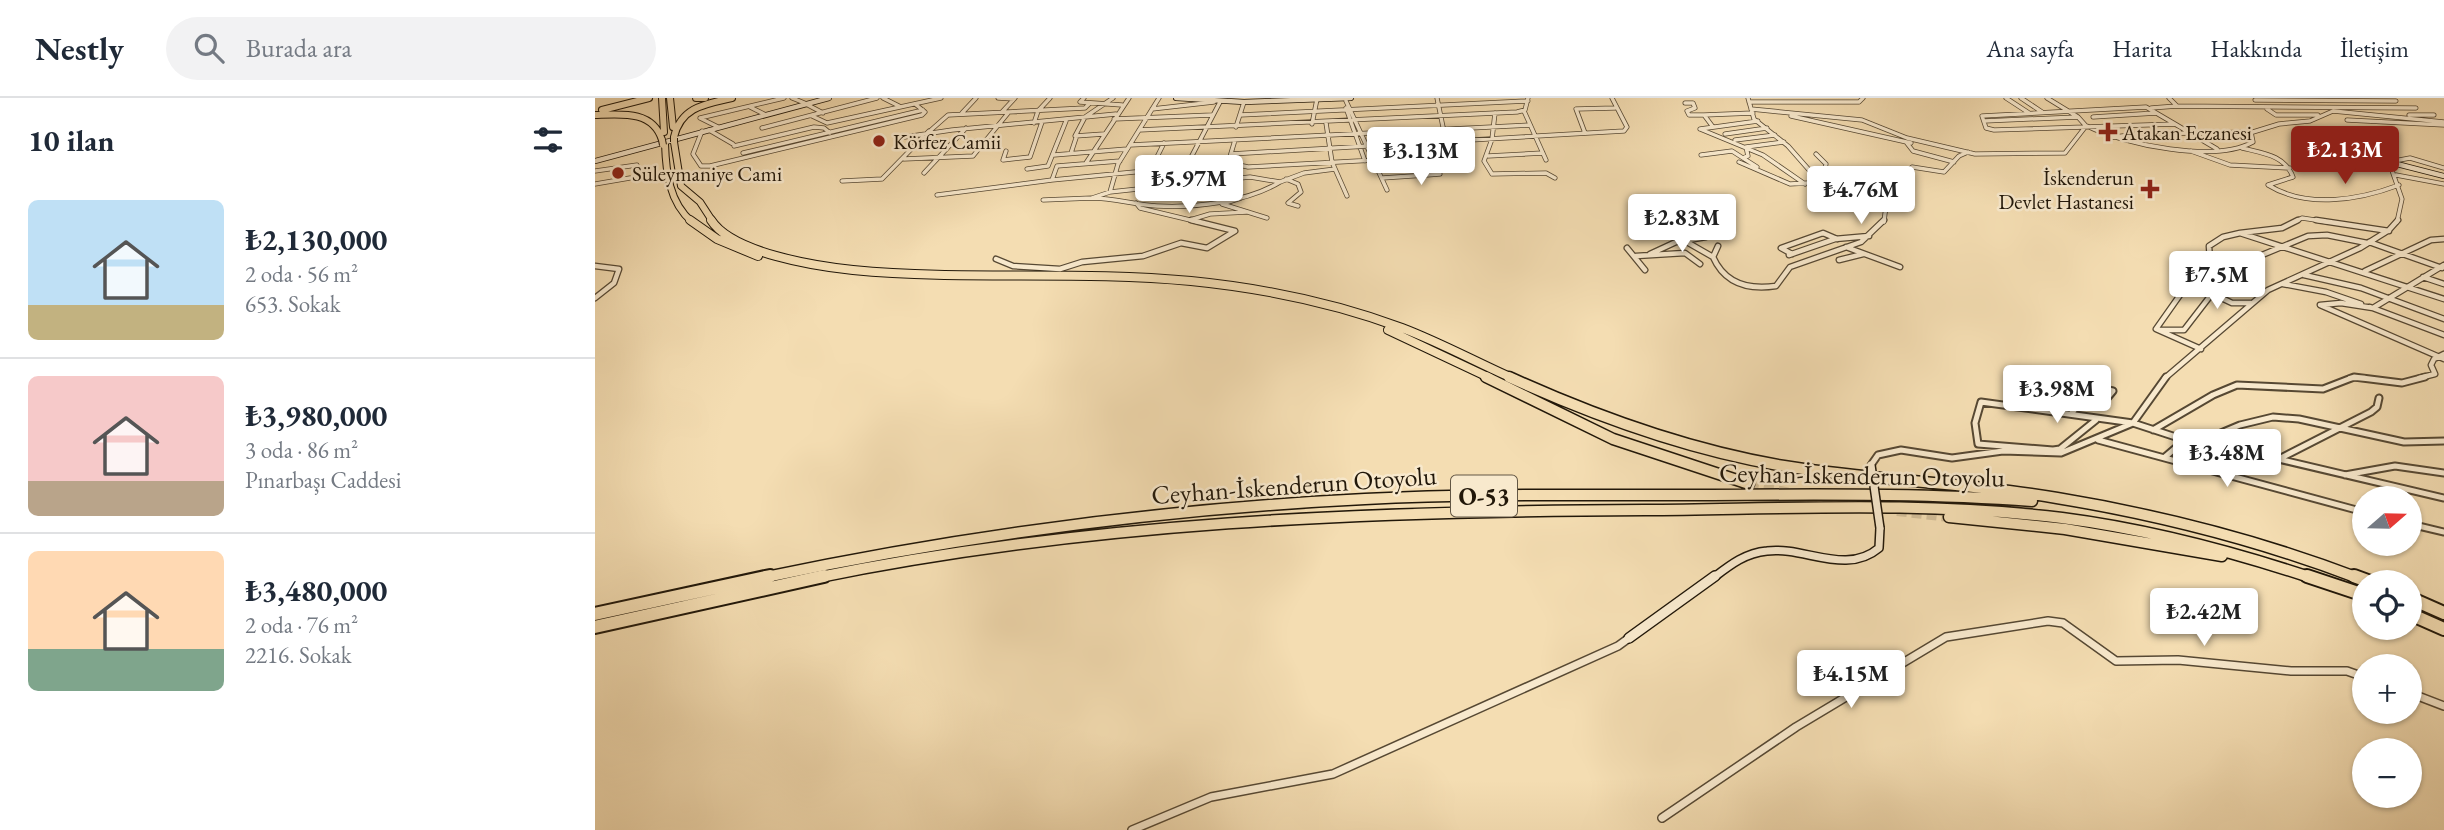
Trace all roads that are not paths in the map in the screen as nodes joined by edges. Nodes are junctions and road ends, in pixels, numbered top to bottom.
1 (649, 98) edge
2 (662, 98) edge
3 (670, 98) edge
4 (696, 98) edge
5 (705, 98) edge
6 (732, 98) edge
7 (785, 98) edge
8 (792, 98) edge
9 (828, 98) edge
10 (877, 98) edge
11 (883, 98) edge
12 (941, 98) edge
13 (976, 98) edge
14 (998, 98) edge
15 (1050, 98) edge
16 (1084, 98) edge
17 (1113, 98) edge
18 (1129, 98) edge
19 (1159, 98) edge
20 (1176, 98) edge
21 (1437, 98) edge
22 (1612, 98) edge
23 (1863, 98) edge
24 (2006, 98) edge
25 (2021, 98) edge
26 (2047, 98) edge
27 (2168, 98) edge
28 (2316, 98) edge
29 (2376, 98) edge
30 (1015, 99) edge
31 (1318, 99) edge
32 (1347, 99) edge
33 (2253, 99) edge
34 (2288, 99) edge
35 (2349, 99) edge
36 (1528, 100) edge
37 (1748, 100) edge
38 (1775, 100) edge
39 (1797, 100) edge
40 (2321, 101) junction
41 (2381, 101) junction
42 (2396, 101) dead end
43 (1217, 102) junction
44 (1244, 102) junction
45 (1090, 103) junction
46 (1462, 103) junction
47 (1685, 103) dead end
48 (806, 104) junction
49 (915, 104) junction
50 (1104, 104) junction
51 (1436, 104) junction
52 (749, 106) junction
53 (1122, 106) junction
54 (2176, 106) junction
55 (900, 107) junction
56 (2302, 107) junction
57 (2363, 107) junction
58 (1615, 108) junction
59 (2150, 108) junction
60 (2266, 108) junction
61 (2333, 108) junction
62 (2394, 108) junction
63 (2416, 108) dead end
64 (1152, 109) junction
65 (1347, 109) junction
66 (923, 110) junction
67 (1315, 110) junction
68 (2083, 110) junction
69 (1038, 111) junction
70 (1524, 111) junction
71 (1752, 111) junction
72 (2069, 111) junction
73 (1002, 112) junction
74 (1009, 112) junction
75 (2042, 112) junction
76 (2340, 112) junction
77 (595, 113) edge
78 (823, 113) junction
79 (962, 113) junction
80 (1495, 113) junction
81 (2029, 113) junction
82 (2160, 113) junction
83 (1116, 114) junction
84 (1704, 114) junction
85 (2316, 114) junction
86 (2374, 114) junction
87 (766, 115) junction
88 (1212, 115) junction
89 (1240, 115) junction
90 (1461, 115) junction
91 (1787, 115) junction
92 (2406, 115) junction
93 (2434, 115) dead end
94 (812, 116) junction
95 (1440, 116) junction
96 (1085, 117) junction
97 (1147, 117) junction
98 (2078, 117) junction
99 (2093, 117) junction
100 (2412, 118) junction
101 (1114, 119) junction
102 (1384, 120) junction
103 (1864, 120) junction
104 (2347, 120) dead end
105 (1066, 121) junction
106 (1355, 121) junction
107 (1758, 121) junction
108 (1984, 121) junction
109 (1042, 122) junction
110 (1348, 122) junction
111 (1034, 123) junction
112 (1326, 123) junction
113 (1816, 123) junction
114 (1312, 124) junction
115 (1739, 124) junction
116 (2105, 124) junction
117 (2176, 124) junction
118 (2444, 124) edge
119 (998, 125) junction
120 (1274, 125) junction
121 (1530, 125) junction
122 (2086, 126) junction
123 (719, 127) junction
124 (1236, 127) junction
125 (1494, 127) junction
126 (1713, 127) junction
127 (762, 128) dead end
128 (965, 128) junction
129 (1205, 128) junction
130 (1767, 128) junction
131 (1444, 129) junction
132 (709, 130) junction
133 (1139, 130) junction
134 (702, 131) junction
135 (930, 131) junction
136 (1749, 131) junction
137 (829, 132) junction
138 (1389, 132) junction
139 (2251, 132) junction
140 (1585, 133) junction
141 (2190, 133) junction
142 (1104, 134) junction
143 (1355, 134) junction
144 (1361, 134) junction
145 (1725, 134) dead end
146 (1077, 135) junction
147 (1775, 135) junction
148 (835, 136) junction
149 (1326, 136) junction
150 (1534, 136) junction
151 (1756, 137) junction
152 (898, 138) dead end
153 (1272, 138) junction
154 (2106, 138) junction
155 (1492, 139) junction
156 (1235, 140) junction
157 (1735, 140) dead end
158 (1199, 141) junction
159 (668, 142) junction
160 (1446, 142) junction
161 (1784, 142) junction
162 (1906, 142) junction
163 (1164, 143) junction
164 (1765, 144) junction
165 (734, 145) junction
166 (1394, 145) junction
167 (1939, 146) junction
168 (1128, 147) junction
169 (1367, 147) junction
170 (1745, 147) junction
171 (1360, 148) junction
172 (2242, 148) junction
173 (2186, 149) junction
174 (2217, 149) junction
175 (1330, 150) junction
176 (1006, 151) dead end
177 (1092, 151) junction
178 (1968, 152) junction
179 (743, 153) junction
180 (1071, 153) junction
181 (1543, 153) junction
182 (1231, 154) junction
183 (1816, 154) dead end
184 (1054, 155) junction
185 (1701, 155) dead end
186 (1436, 156) junction
187 (1488, 156) junction
188 (747, 157) junction
189 (1745, 157) junction
190 (940, 158) junction
191 (904, 159) junction
192 (1546, 160) dead end
193 (595, 161) edge
194 (1120, 161) junction
195 (1365, 161) junction
196 (1372, 161) junction
197 (1225, 162) junction
198 (1332, 162) junction
199 (1739, 162) dead end
200 (1954, 162) junction
201 (2389, 162) junction
202 (1086, 163) junction
203 (637, 165) dead end
204 (1186, 167) junction
205 (2290, 168) junction
206 (2444, 168) edge
207 (612, 169) junction
208 (1027, 169) dead end
209 (1335, 169) junction
210 (1759, 170) junction
211 (595, 171) edge
212 (1150, 171) junction
213 (924, 173) dead end
214 (1427, 174) junction
215 (1440, 174) dead end
216 (1114, 175) junction
217 (2396, 175) junction
218 (2444, 176) edge
219 (1823, 177) junction
220 (630, 178) dead end
221 (1382, 178) junction
222 (1555, 178) dead end
223 (1052, 180) junction
224 (842, 181) dead end
225 (1283, 181) junction
226 (606, 182) junction
227 (595, 184) edge
228 (1188, 184) junction
229 (1807, 184) junction
230 (2444, 184) edge
231 (2399, 185) junction
232 (1387, 190) dead end
233 (1110, 192) junction
234 (1254, 193) junction
235 (937, 195) dead end
236 (1347, 196) dead end
237 (1090, 198) junction
238 (1043, 201) dead end
239 (1136, 203) junction
240 (1298, 206) dead end
241 (1247, 212) junction
242 (1267, 218) dead end
243 (1190, 220) junction
244 (2389, 231) junction
245 (2240, 233) junction
246 (1868, 236) junction
247 (1706, 237) dead end
248 (1837, 239) junction
249 (2444, 239) edge
250 (1685, 241) junction
251 (2368, 243) junction
252 (1673, 245) junction
253 (1718, 247) dead end
254 (1846, 247) junction
255 (2280, 247) junction
256 (1626, 248) dead end
257 (1685, 253) junction
258 (1650, 254) junction
259 (1864, 254) junction
260 (2402, 254) junction
261 (1636, 256) junction
262 (1713, 257) junction
263 (996, 259) dead end
264 (1839, 260) dead end
265 (2327, 263) junction
266 (1700, 264) dead end
267 (595, 267) edge
268 (1900, 267) dead end
269 (2443, 267) edge
270 (1645, 270) dead end
271 (2365, 271) junction
272 (2302, 274) junction
273 (2211, 276) junction
274 (2423, 277) junction
275 (2280, 284) junction
276 (2444, 284) edge
277 (2192, 285) junction
278 (2410, 286) junction
279 (2211, 295) junction
280 (595, 298) edge
281 (2390, 299) junction
282 (2444, 299) edge
283 (2251, 303) junction
284 (2373, 308) junction
285 (2444, 319) edge
286 (2156, 329) junction
287 (2444, 335) edge
288 (2201, 349) junction
289 (2442, 357) edge
290 (2435, 374) junction
291 (2444, 377) edge
292 (2083, 398) junction
293 (2379, 398) dead end
294 (2071, 414) junction
295 (2096, 420) junction
296 (2133, 423) junction
297 (2337, 428) junction
298 (2153, 430) junction
299 (2098, 440) junction
300 (2185, 440) junction
301 (2202, 441) junction
302 (2444, 441) edge
303 (2165, 457) junction
304 (2279, 459) junction
305 (1871, 465) joint
306 (2444, 473) edge
307 (2345, 475) junction
308 (1749, 484) tunnel mouth
309 (2444, 498) edge
310 (2352, 509) edge
311 (1949, 517) tunnel mouth
312 (2422, 527) edge
313 (2444, 532) edge
314 (2352, 575) edge
315 (2352, 576) edge
316 (2352, 593) edge
317 (2352, 593) edge
318 (2422, 603) edge
319 (2444, 613) edge
320 (595, 614) edge
321 (2422, 620) edge
322 (595, 627) edge
323 (2444, 630) edge
324 (1629, 638) joint
325 (2352, 673) edge
326 (2422, 698) edge
327 (2444, 706) edge
328 (1662, 818) dead end
329 (1132, 830) edge

1 - 77 highway
2 - 159 highway
3 - 159 highway
4 - 5 highway
6 - 159 highway
7 - 52 street
8 - 48 street
9 - 48 street
10 - 78 street
11 - 55 street
12 - 49 street
13 - 79 street
14 - 30 street
15 - 69 street
16 - 45 street
17 - 50 street
18 - 53 street
19 - 64 street
20 - 43 street
21 - 51 street
22 - 58 street
23 - 39 street
24 - 81 street
25 - 75 street
26 - 72 street
27 - 54 street
28 - 40 street
29 - 41 street
30 - 73 street
31 - 32 street
31 - 44 street
31 - 67 street
32 - 65 street
33 - 34 street
33 - 60 street
34 - 40 street
34 - 56 street
35 - 40 street
35 - 41 street
35 - 57 street
36 - 46 street
36 - 70 street
37 - 38 street
37 - 71 street
38 - 39 street
40 - 61 street
41 - 42 street
41 - 62 street
43 - 44 street
43 - 64 street
43 - 88 street
44 - 89 street
45 - 50 street
45 - 69 street
46 - 51 street
46 - 90 street
47 - 84 street
48 - 78 street
48 - 87 street
49 - 55 street
49 - 66 street
50 - 53 street
50 - 96 street
51 - 65 street
51 - 95 street
52 - 87 street
52 - 123 street
53 - 83 street
54 - 59 street
54 - 60 street
55 - 94 street
56 - 60 street
56 - 61 street
56 - 85 street
57 - 61 street
57 - 62 street
57 - 86 street
58 - 140 street
58 - 140 street
59 - 68 street
59 - 82 street
60 - 85 street
61 - 76 street
62 - 63 street
62 - 92 street
64 - 97 street
65 - 67 street
65 - 106 street
65 - 110 street
66 - 137 street
66 - 148 street
67 - 89 street
67 - 114 street
68 - 72 street
68 - 99 street
69 - 74 street
69 - 111 street
70 - 80 street
70 - 121 street
71 - 84 street
71 - 91 street
71 - 107 street
72 - 75 street
72 - 98 street
73 - 74 street
73 - 79 street
74 - 119 street
75 - 81 street
76 - 85 street
76 - 86 street
77 - 159 highway
78 - 94 street
79 - 135 street
80 - 90 street
80 - 125 street
81 - 108 street
82 - 99 street
82 - 117 street
83 - 96 street
83 - 101 street
84 - 126 street
85 - 139 street
86 - 100 street
87 - 123 street
88 - 97 street
88 - 129 street
89 - 124 street
90 - 95 street
91 - 103 street
91 - 113 street
92 - 93 street
92 - 100 street
94 - 127 street
95 - 102 street
95 - 131 street
96 - 105 street
96 - 146 street
97 - 101 street
97 - 133 street
98 - 108 street
98 - 122 street
99 - 116 street
100 - 118 street
101 - 142 street
102 - 106 street
102 - 138 street
103 - 113 street
103 - 167 street
104 - 118 street
105 - 109 street
105 - 184 street
106 - 110 street
106 - 144 street
107 - 115 street
107 - 130 street
108 - 122 street
109 - 111 street
109 - 176 street
110 - 112 street
110 - 143 street
111 - 119 street
112 - 114 street
112 - 149 street
113 - 162 street
114 - 120 street
115 - 126 street
115 - 136 street
116 - 117 street
116 - 122 street
117 - 141 street
119 - 128 street
119 - 190 street
120 - 124 street
120 - 153 street
121 - 125 street
121 - 150 street
122 - 154 street
122 - 178 street
123 - 132 street
124 - 129 street
125 - 131 street
125 - 155 street
126 - 170 street
128 - 135 street
128 - 190 street
129 - 133 street
129 - 158 street
130 - 136 street
130 - 147 street
131 - 138 street
131 - 160 street
132 - 134 street
132 - 165 street
133 - 168 street
134 - 188 street
134 - 193 street
135 - 152 street
135 - 191 street
136 - 145 street
137 - 148 street
137 - 165 street
137 - 179 street
138 - 144 street
138 - 166 street
139 - 141 street
139 - 172 street
140 - 150 street
141 - 154 street
141 - 174 street
142 - 146 street
142 - 177 street
143 - 144 street
143 - 149 street
143 - 171 street
144 - 169 street
146 - 180 street
147 - 151 street
147 - 161 street
148 - 188 street
149 - 153 street
149 - 175 street
150 - 155 street
150 - 181 street
151 - 157 street
151 - 164 street
153 - 156 street
154 - 173 street
155 - 160 street
155 - 187 street
156 - 158 street
156 - 182 street
158 - 163 street
158 - 204 street
159 - 308 highway
159 - 314 highway
160 - 166 street
160 - 186 street
161 - 164 street
161 - 219 street
162 - 167 street
162 - 200 street
163 - 168 street
163 - 212 street
164 - 170 street
165 - 179 street
166 - 169 street
167 - 178 street
168 - 177 street
168 - 194 street
169 - 171 street
169 - 196 street
170 - 189 street
170 - 229 street
171 - 175 street
171 - 195 street
172 - 174 street
172 - 205 street
173 - 174 street
173 - 205 street
175 - 182 street
175 - 198 street
177 - 180 street
177 - 202 street
178 - 200 street
179 - 188 street
180 - 184 street
181 - 187 street
181 - 192 street
182 - 197 street
183 - 219 street
184 - 208 street
185 - 189 street
186 - 196 street
186 - 214 street
187 - 222 street
189 - 210 street
190 - 191 street
190 - 213 street
191 - 224 street
194 - 202 street
194 - 216 street
195 - 196 street
195 - 198 street
196 - 221 street
197 - 198 street
197 - 204 street
198 - 209 street
199 - 210 street
200 - 246 street
201 - 206 street
201 - 217 street
201 - 218 street
202 - 223 street
203 - 207 street
204 - 212 street
204 - 228 street
205 - 231 street
207 - 211 street
207 - 226 street
209 - 225 street
209 - 236 street
210 - 229 street
212 - 216 street
214 - 215 street
214 - 221 street
216 - 223 street
216 - 233 street
217 - 230 street
217 - 231 street
219 - 229 street
220 - 226 street
221 - 232 street
223 - 235 street
225 - 228 street
225 - 234 street
225 - 240 street
226 - 227 street
228 - 233 street
231 - 244 street
233 - 237 street
234 - 239 street
234 - 241 street
237 - 238 street
237 - 239 street
239 - 243 street
241 - 242 street
241 - 243 street
243 - 263 street
244 - 245 street
244 - 251 street
245 - 255 street
245 - 273 street
246 - 248 street
246 - 254 street
247 - 250 street
248 - 248 street
249 - 260 street
250 - 252 street
250 - 262 street
251 - 255 street
251 - 260 street
251 - 265 street
252 - 257 street
252 - 258 street
253 - 262 street
254 - 259 street
254 - 262 street
255 - 265 street
255 - 273 street
256 - 261 street
257 - 258 street
257 - 266 street
258 - 261 street
259 - 264 street
259 - 268 street
260 - 269 street
260 - 271 street
261 - 270 street
265 - 271 street
265 - 272 street
267 - 280 street
269 - 274 street
271 - 278 street
272 - 275 street
272 - 281 street
273 - 277 street
274 - 276 street
274 - 278 street
275 - 283 street
275 - 284 street
277 - 279 street
277 - 286 street
278 - 281 street
278 - 282 street
279 - 283 street
279 - 286 street
281 - 284 street
281 - 285 street
283 - 288 street
284 - 287 street
284 - 289 street
286 - 288 street
288 - 296 street
289 - 290 street
290 - 291 street
290 - 298 street
292 - 292 street
292 - 294 street
293 - 297 street
294 - 295 street
294 - 295 street
295 - 296 street
296 - 298 street
296 - 299 street
297 - 301 street
297 - 302 street
297 - 304 street
298 - 300 street
299 - 303 street
299 - 305 street
300 - 301 street
300 - 303 street
301 - 304 street
303 - 310 street
304 - 307 street
305 - 324 street, bridge
306 - 307 street
307 - 309 street
311 - 316 highway
312 - 313 street
315 - 320 highway, Ceyhan-İskenderun Otoyolu / O-53
317 - 322 highway, Ceyhan-İskenderun Otoyolu / O-53
318 - 319 highway
321 - 323 highway
324 - 329 street
325 - 328 street
326 - 327 street

